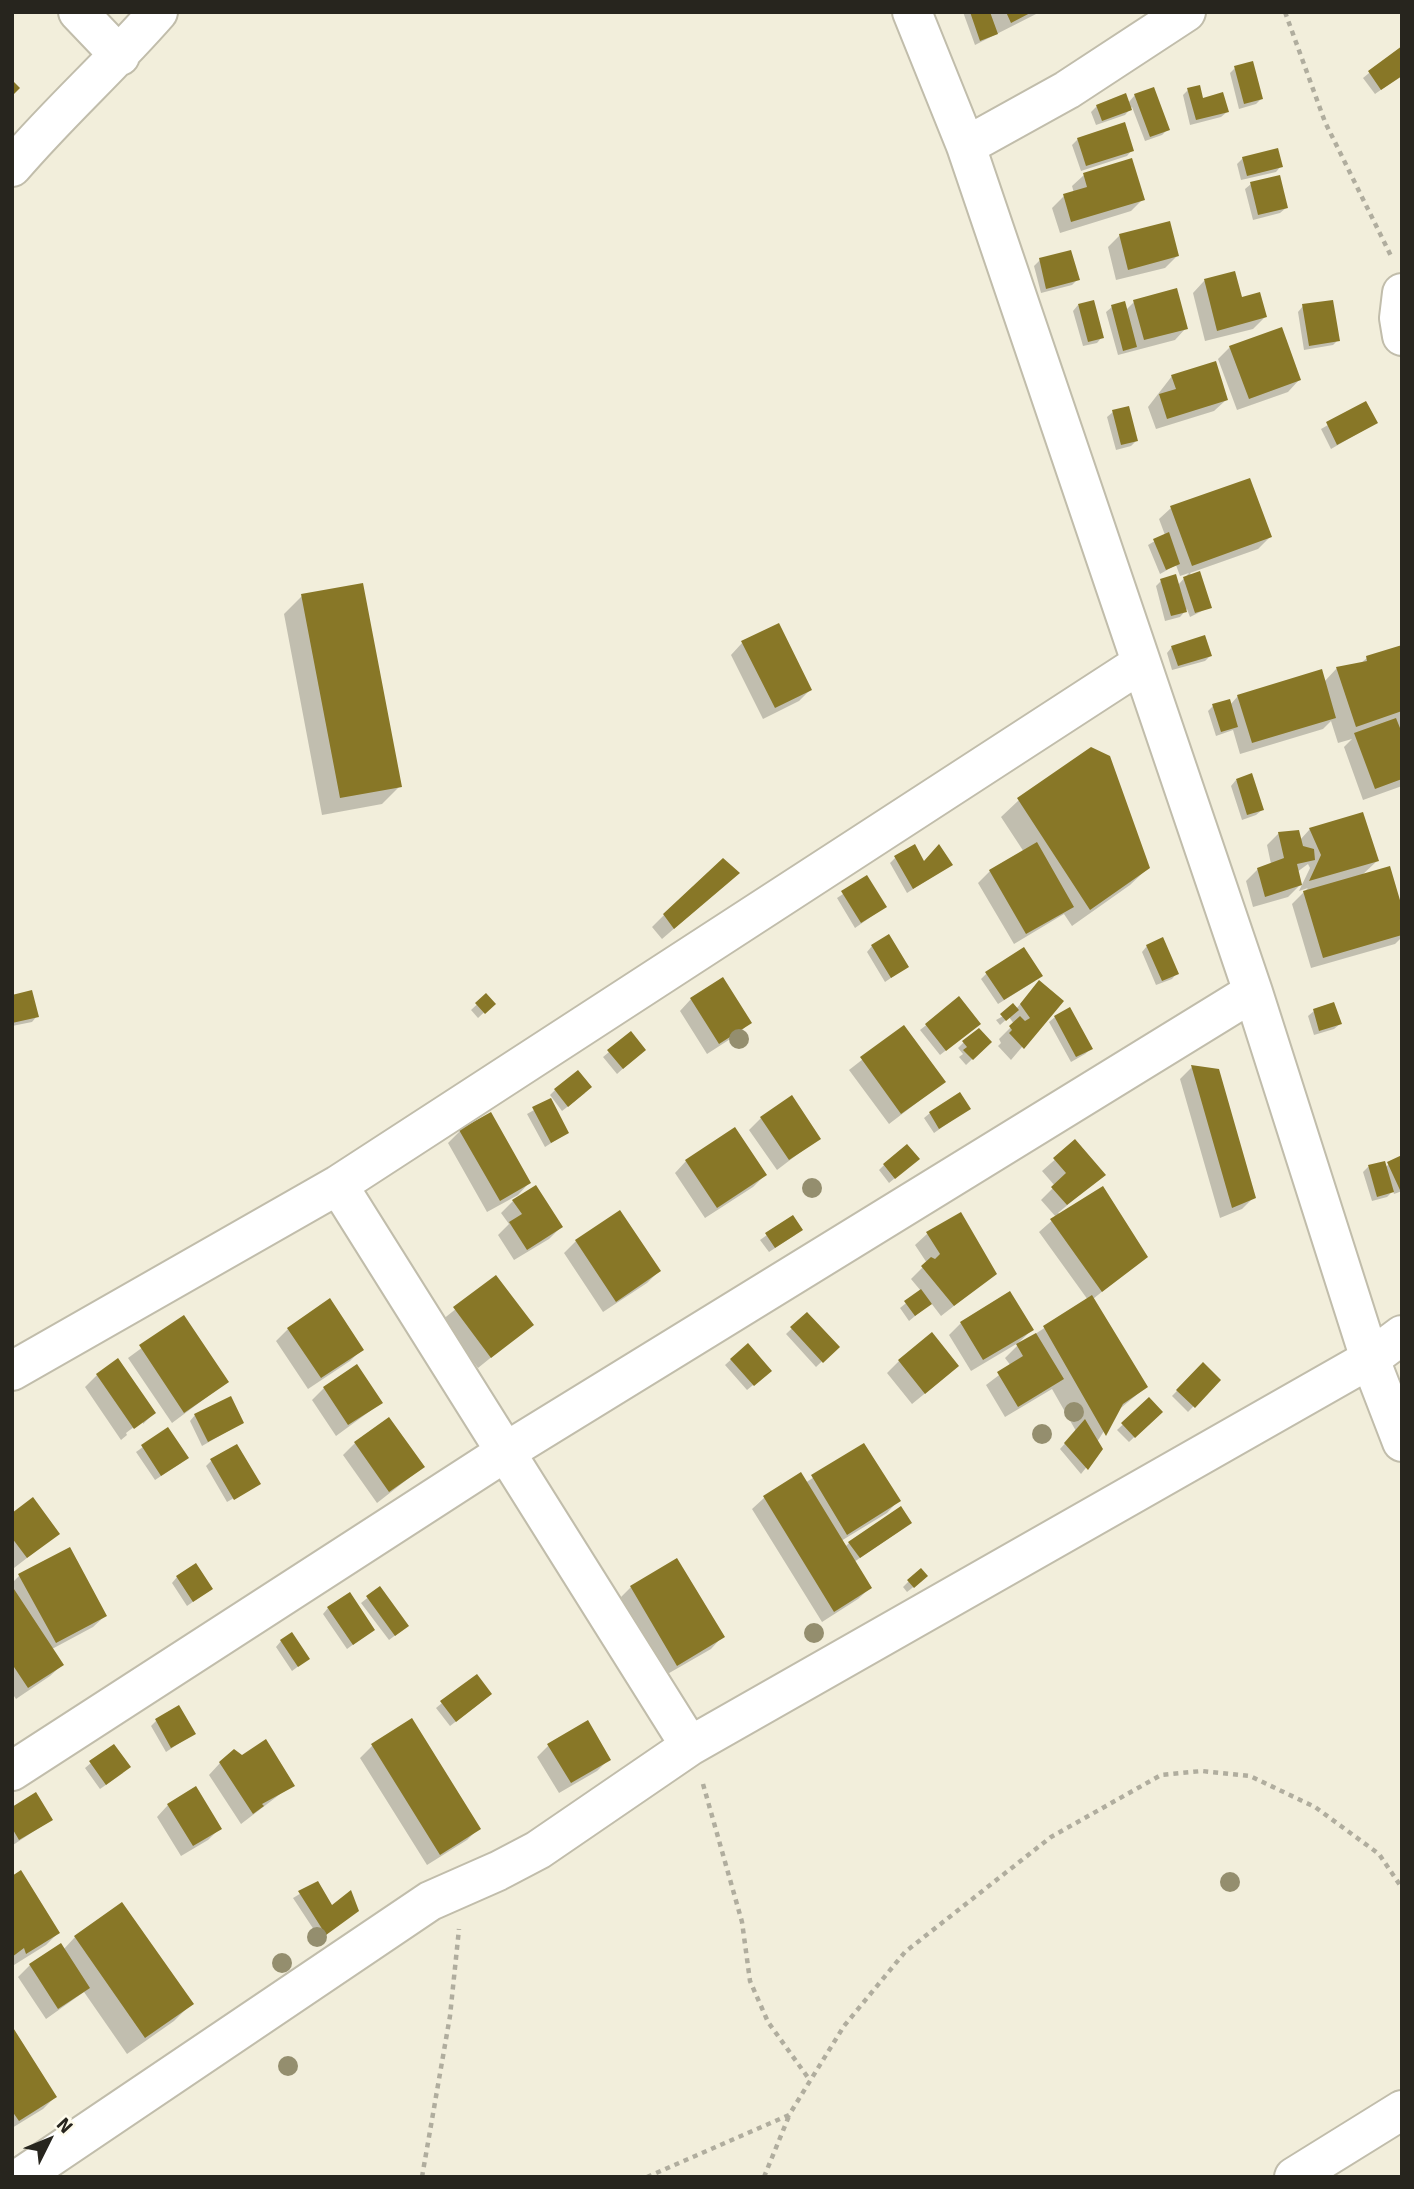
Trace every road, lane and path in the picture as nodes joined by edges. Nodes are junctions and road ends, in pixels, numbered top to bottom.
1 (78, 12) edge
2 (158, 12) edge
3 (912, 12) edge
4 (1186, 12) edge
5 (1285, 12) edge
6 (120, 56) junction
7 (966, 146) junction
8 (12, 167) edge
9 (1399, 280) edge
10 (1402, 336) edge
11 (1140, 664) junction
12 (1253, 992) junction
13 (338, 1185) junction
14 (1402, 1335) edge
15 (1370, 1359) junction
16 (12, 1371) edge
17 (1402, 1442) edge
18 (507, 1451) junction
19 (690, 1746) junction
20 (12, 1771) edge
21 (464, 1886) junction
22 (1402, 1888) edge
23 (809, 2079) junction
24 (1402, 2110) edge
25 (789, 2115) junction
26 (21, 2177) edge
27 (422, 2177) edge
28 (647, 2177) edge
29 (764, 2177) edge
30 (1295, 2177) edge

1 - 6 street
2 - 6 street
3 - 7 street
4 - 7 street
5 - 9 path
6 - 8 street
7 - 11 street
9 - 10 street
11 - 12 street
11 - 13 street
12 - 15 street
12 - 18 street
13 - 16 street
13 - 18 street
14 - 15 street
15 - 17 street
15 - 19 street
18 - 19 street
18 - 20 street
19 - 21 street
19 - 23 path
21 - 26 street
21 - 27 path
22 - 23 path
23 - 25 path
24 - 30 street
25 - 28 path
25 - 29 path

